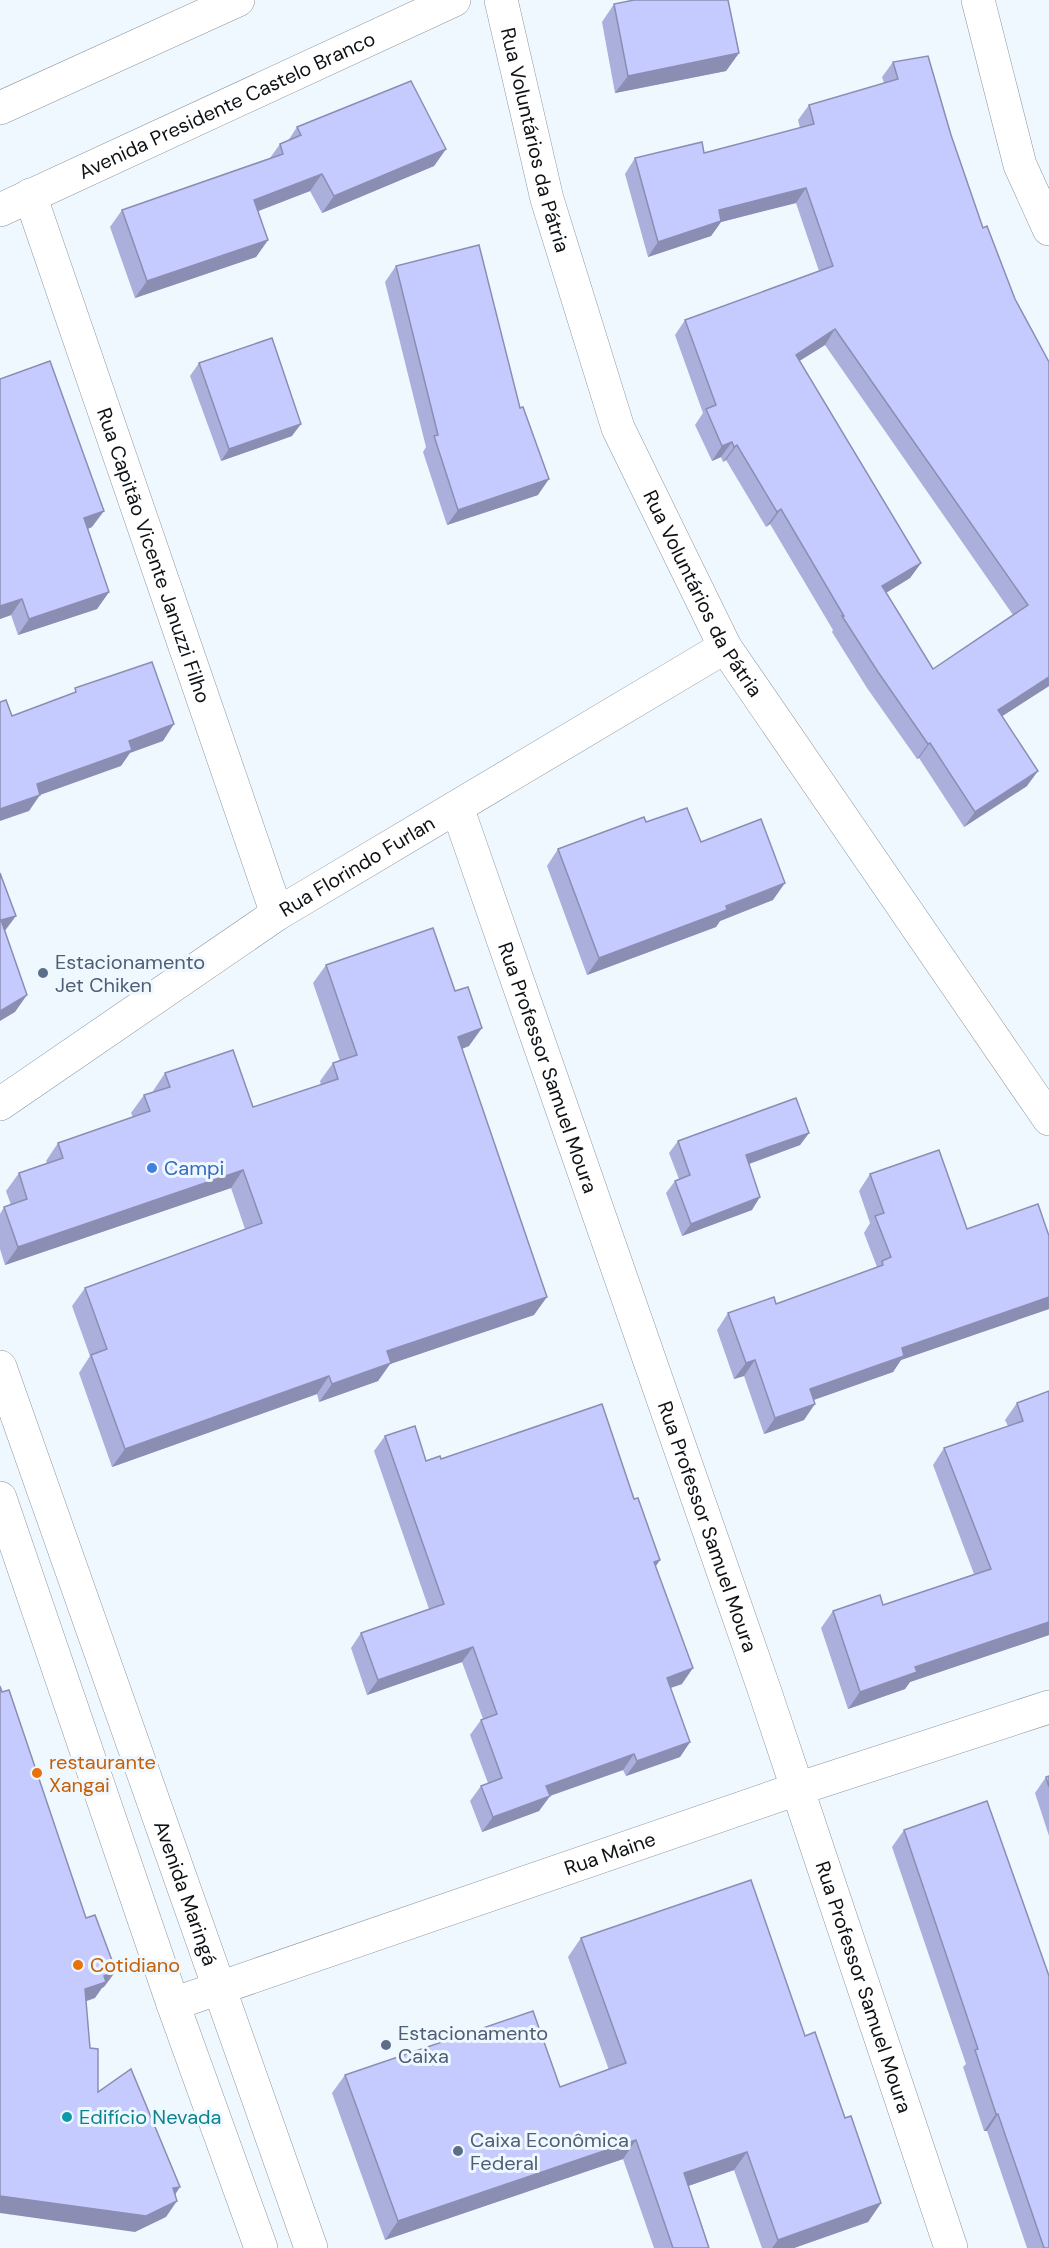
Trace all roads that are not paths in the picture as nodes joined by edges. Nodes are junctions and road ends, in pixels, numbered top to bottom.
1 (238, 0) edge
2 (454, 0) edge
3 (501, 0) edge
4 (978, 0) edge
5 (0, 108) edge
6 (30, 195) junction
7 (0, 210) edge
8 (1049, 230) edge
9 (725, 647) junction
10 (457, 807) junction
11 (277, 914) junction
12 (0, 1104) edge
13 (1049, 1119) edge
14 (0, 1367) edge
15 (0, 1498) edge
16 (1049, 1707) edge
17 (797, 1789) junction
18 (220, 1988) junction
19 (173, 2004) junction
20 (261, 2248) edge
21 (311, 2248) edge
22 (951, 2248) edge

1 - 5 street
2 - 6 street, Avenida Presidente Castelo Branco
3 - 9 street, Rua Voluntários da Pátria
4 - 8 street
6 - 7 street, Avenida Presidente Castelo Branco
6 - 11 street, Rua Capitão Vicente Januzzi Filho
9 - 10 street, Rua Florindo Furlan
9 - 13 street, Rua Voluntários da Pátria
10 - 11 street, Rua Florindo Furlan
10 - 17 street, Rua Professor Samuel Moura
11 - 12 street, Rua Florindo Furlan
14 - 18 street, Avenida Maringá
15 - 19 street
16 - 17 street, Rua Maine
17 - 18 street, Rua Maine
17 - 22 street, Rua Professor Samuel Moura
18 - 19 street, Rua Maine
18 - 21 street, Avenida Maringá
19 - 20 street

